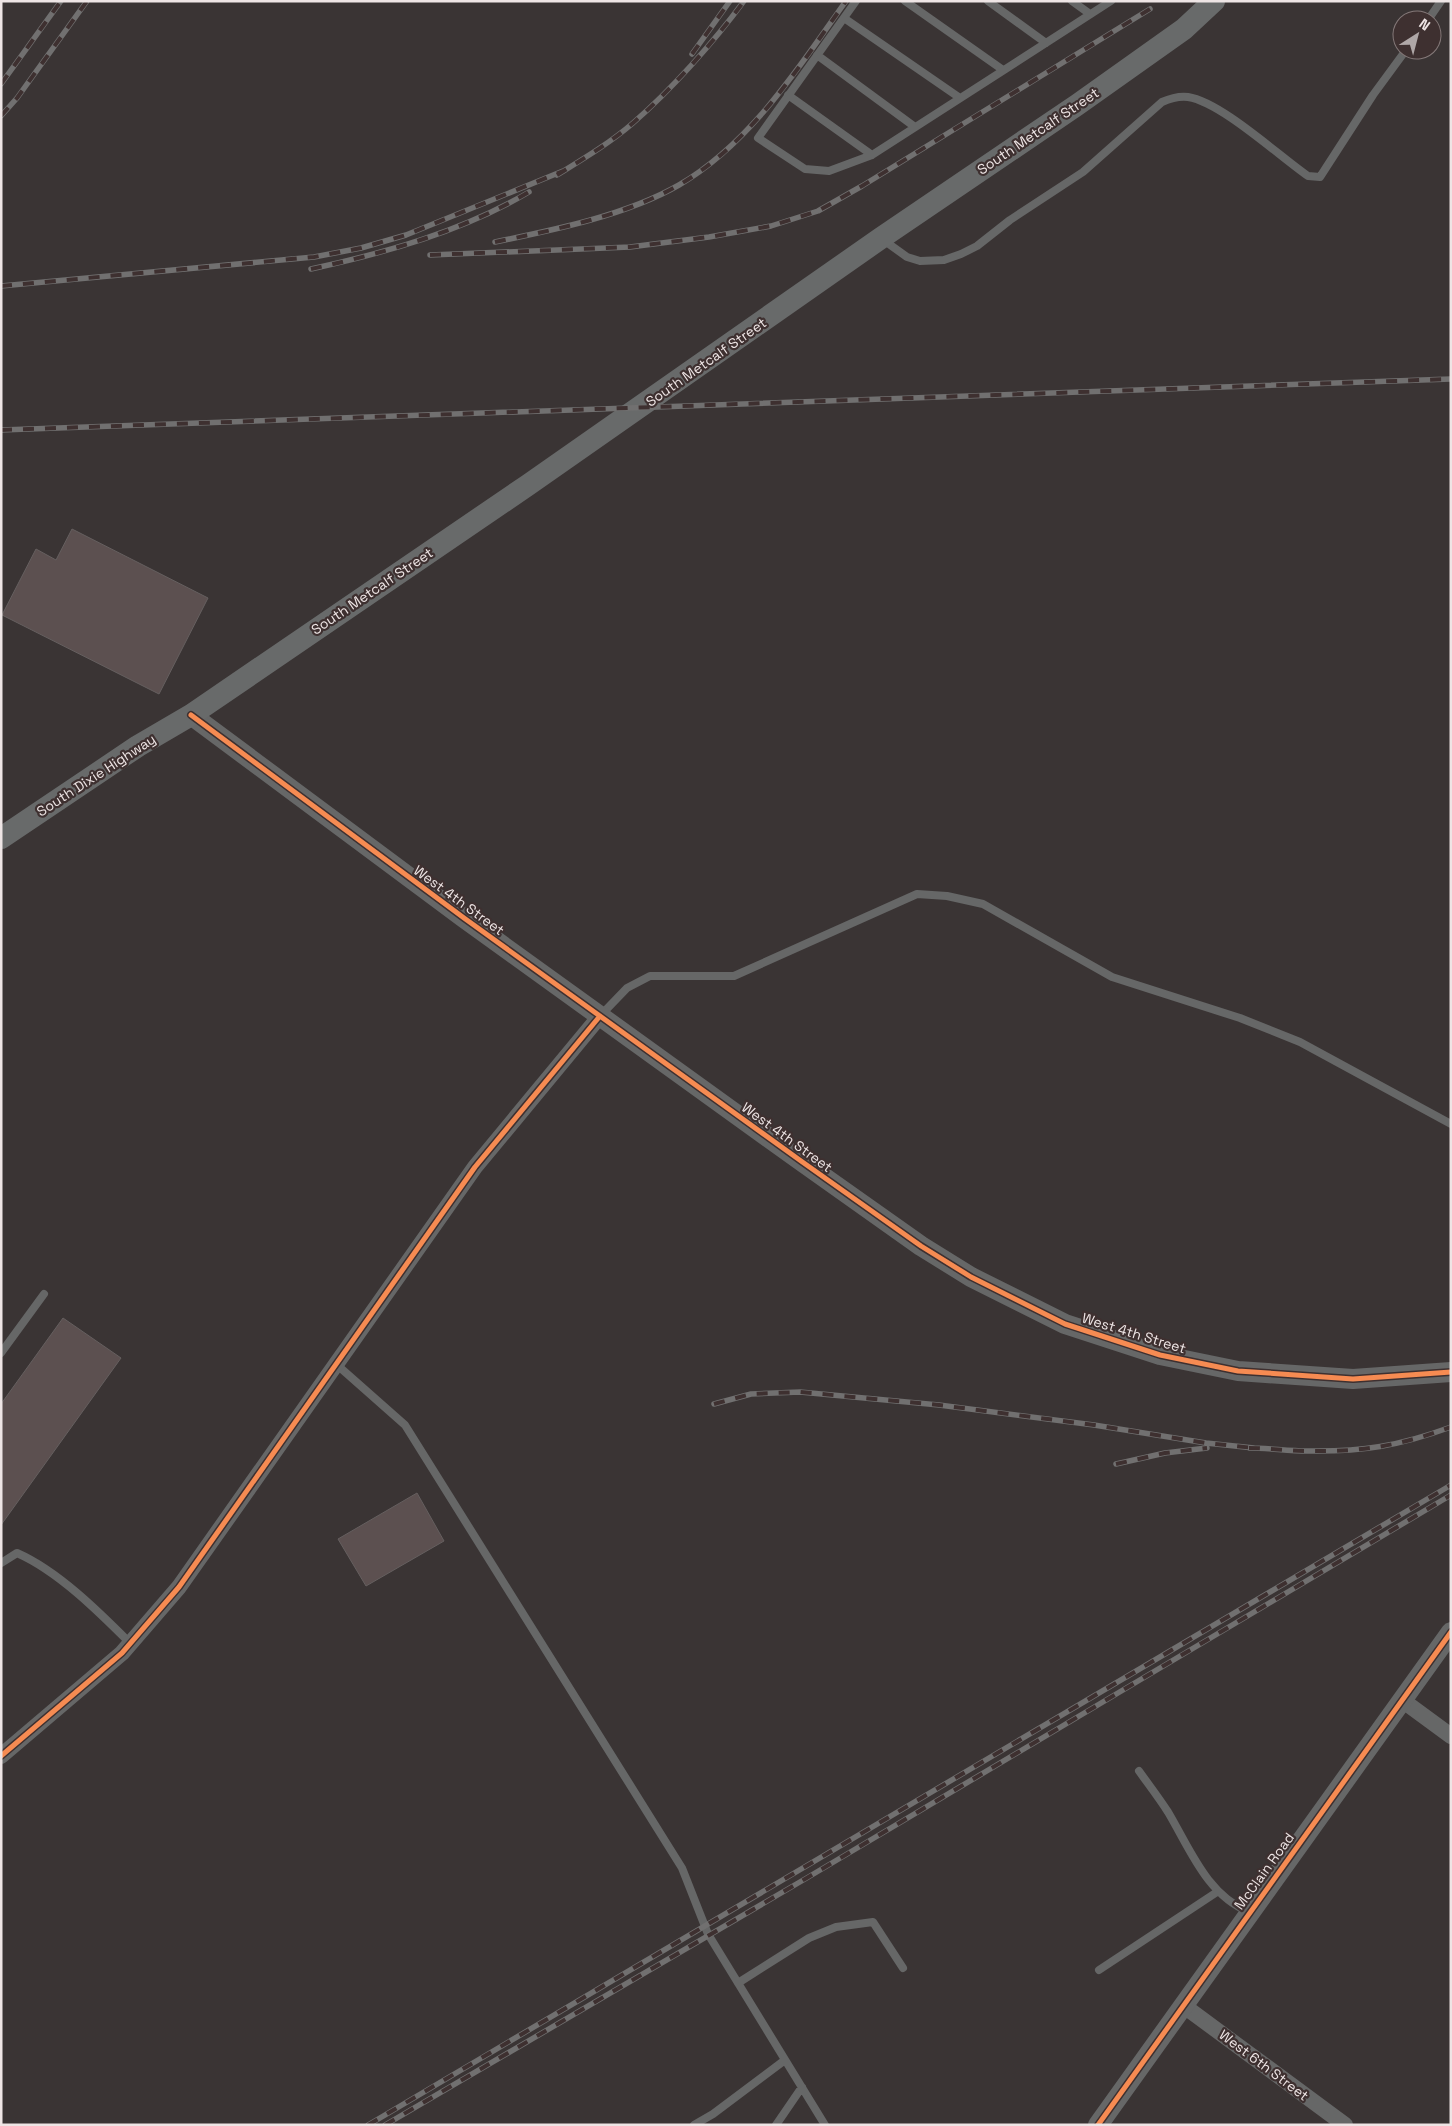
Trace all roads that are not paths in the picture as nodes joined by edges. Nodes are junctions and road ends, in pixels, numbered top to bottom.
1 (856, 1) edge
2 (905, 1) edge
3 (988, 1) edge
4 (1072, 1) edge
5 (1111, 1) edge
6 (1214, 1) edge
7 (1090, 14) junction
8 (844, 18) junction
9 (1046, 43) junction
10 (817, 56) junction
11 (1399, 60) edge
12 (1003, 70) junction
13 (788, 96) junction
14 (960, 98) junction
15 (915, 126) junction
16 (872, 155) junction
17 (874, 244) junction
18 (192, 714) junction
19 (1, 838) edge
20 (600, 1016) junction
21 (1451, 1124) edge
22 (44, 1294) dead end
23 (1, 1353) edge
24 (336, 1364) junction
25 (1451, 1372) edge
26 (1, 1563) edge
27 (1451, 1632) edge
28 (130, 1643) junction
29 (1402, 1700) junction
30 (1451, 1736) edge
31 (1, 1756) edge
32 (1139, 1771) dead end
33 (1217, 1892) junction
34 (1249, 1912) junction
35 (903, 1968) dead end
36 (1098, 1970) dead end
37 (738, 1983) junction
38 (1184, 2006) junction
39 (785, 2060) junction
40 (802, 2088) junction
41 (824, 2124) edge
42 (694, 2125) edge
43 (776, 2125) edge
44 (1098, 2125) edge
45 (1345, 2125) edge

1 - 8 lane
2 - 12 lane
3 - 9 lane
4 - 7 lane
5 - 7 lane
6 - 17 main road, South Metcalf Street
7 - 9 lane
8 - 10 lane
8 - 14 lane
9 - 12 lane
10 - 13 lane
10 - 15 lane
11 - 17 lane
12 - 14 lane
13 - 16 lane
13 - 16 lane
14 - 15 lane
15 - 16 lane
17 - 18 main road, South Metcalf Street
18 - 19 main road, South Dixie Highway
18 - 20 street, West 4th Street
20 - 21 lane
20 - 24 street
20 - 25 street, West 4th Street
22 - 23 lane
24 - 28 street
24 - 37 lane
26 - 28 lane
27 - 29 street, McClain Road
28 - 31 street
29 - 30 street
29 - 34 street, McClain Road
32 - 33 lane
33 - 34 lane
33 - 36 lane
34 - 38 street, McClain Road
35 - 37 lane
37 - 39 lane
38 - 44 street, McClain Road
38 - 45 street, West 6th Street
39 - 40 lane
39 - 42 lane
40 - 41 lane
40 - 43 lane

